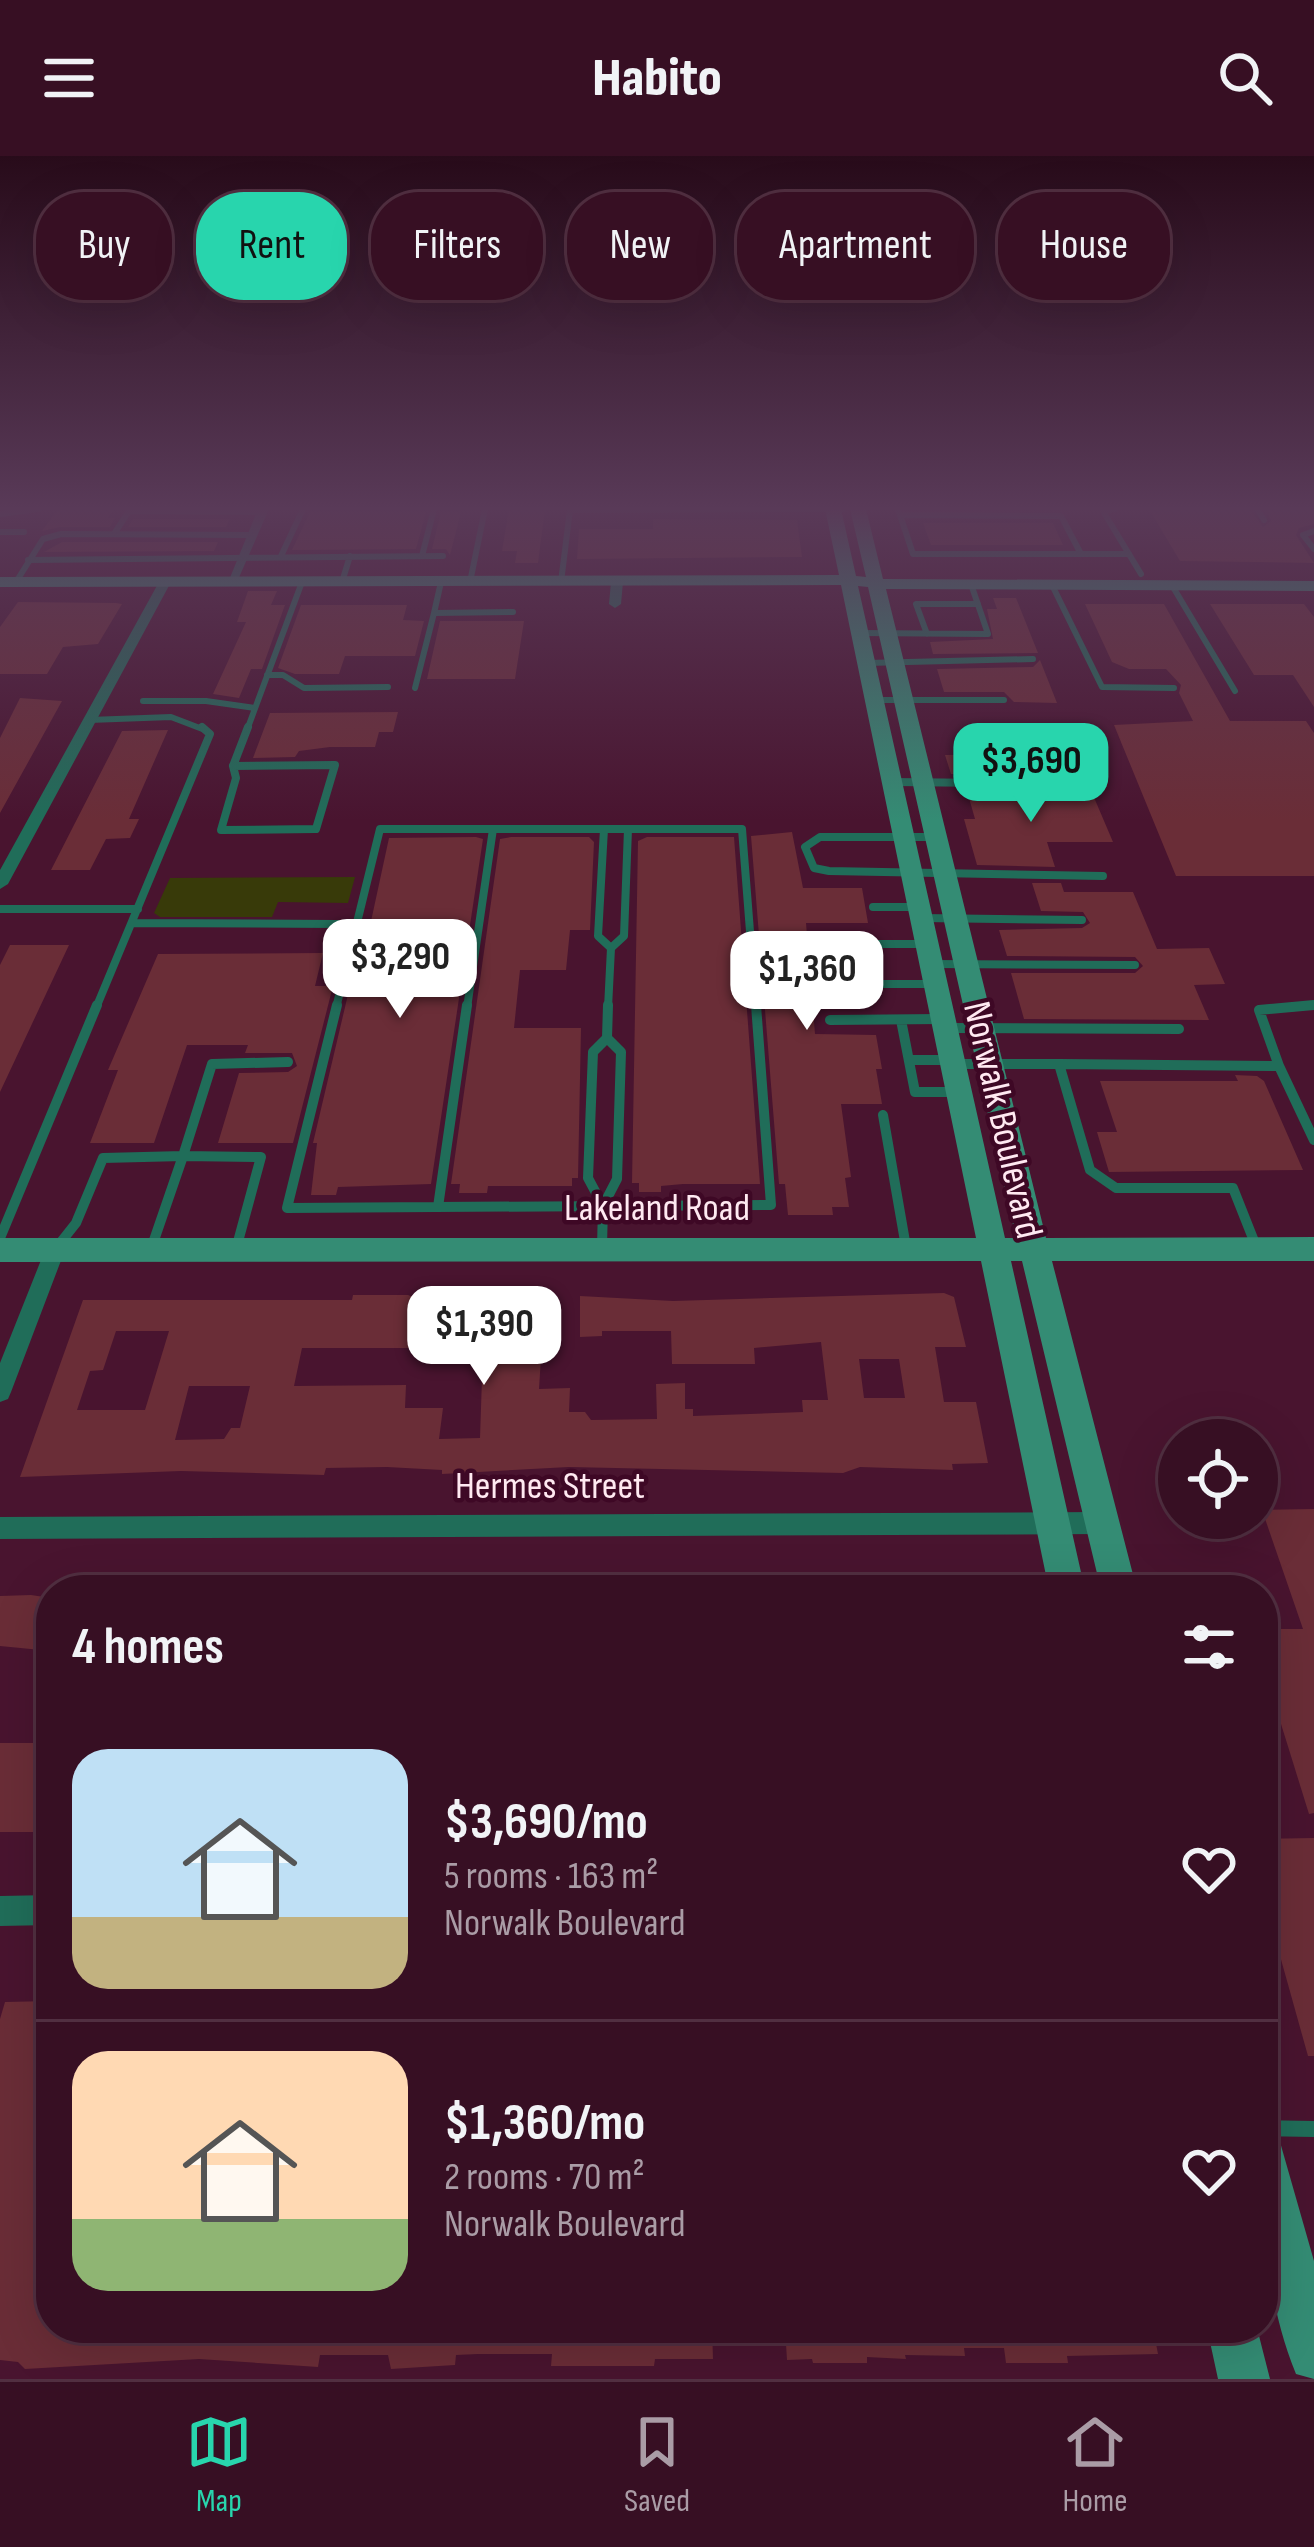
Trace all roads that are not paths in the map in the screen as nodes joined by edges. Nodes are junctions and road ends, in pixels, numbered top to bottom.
1 (148, 613) edge
2 (290, 613) edge
3 (434, 613) joint
4 (455, 613) edge
5 (856, 613) edge
6 (882, 613) edge
7 (919, 613) edge
8 (981, 613) edge
9 (1066, 613) edge
10 (1189, 613) edge
11 (860, 633) junction
12 (886, 634) junction
13 (927, 634) junction
14 (1033, 659) dead end
15 (867, 663) junction
16 (892, 663) junction
17 (267, 675) junction
18 (388, 687) dead end
19 (415, 688) dead end
20 (1174, 688) dead end
21 (1235, 691) dead end
22 (874, 700) junction
23 (902, 700) junction
24 (1004, 700) dead end
25 (143, 701) dead end
26 (255, 708) junction
27 (89, 720) junction
28 (233, 766) junction
29 (892, 782) junction
30 (922, 783) junction
31 (1083, 784) dead end
32 (493, 829) junction
33 (604, 829) junction
34 (628, 829) junction
35 (904, 837) junction
36 (935, 837) junction
37 (912, 873) junction
38 (945, 876) junction
39 (1103, 876) dead end
40 (0, 884) edge
41 (873, 907) dead end
42 (0, 909) edge
43 (138, 909) junction
44 (921, 913) junction
45 (956, 920) junction
46 (1082, 920) dead end
47 (132, 923) junction
48 (338, 924) dead end
49 (611, 948) junction
50 (931, 964) junction
51 (967, 965) junction
52 (1135, 965) dead end
53 (1314, 1005) edge
54 (830, 1020) dead end
55 (901, 1020) junction
56 (944, 1024) junction
57 (983, 1028) junction
58 (1179, 1029) dead end
59 (608, 1038) junction
60 (909, 1060) junction
61 (288, 1061) dead end
62 (992, 1064) junction
63 (1059, 1064) junction
64 (1279, 1066) junction
65 (955, 1072) junction
66 (883, 1115) dead end
67 (1314, 1140) edge
68 (183, 1156) junction
69 (603, 1206) junction
70 (438, 1207) junction
71 (0, 1238) edge
72 (906, 1246) junction
73 (990, 1246) junction
74 (602, 1247) junction
75 (1030, 1248) junction
76 (1258, 1249) junction
77 (1314, 1249) edge
78 (0, 1250) edge
79 (55, 1250) junction
80 (150, 1250) junction
81 (236, 1250) junction
82 (0, 1392) edge
83 (1101, 1522) junction
84 (1052, 1523) junction
85 (0, 1528) edge
86 (1063, 1575) edge
87 (1115, 1575) edge
88 (36, 1910) edge
89 (0, 1911) edge
90 (1278, 2128) edge
91 (1314, 2129) edge
92 (1278, 2217) edge
93 (1236, 2343) edge
94 (1314, 2356) edge
95 (1244, 2379) edge

1 - 27 street
2 - 17 lane
3 - 4 lane
3 - 19 lane
5 - 11 main road, Norwalk Boulevard
6 - 12 main road, Norwalk Boulevard
7 - 13 lane
8 - 13 lane
9 - 20 lane
10 - 21 lane
11 - 12 lane
11 - 15 main road, Norwalk Boulevard
12 - 13 lane
12 - 16 main road, Norwalk Boulevard
14 - 16 lane
15 - 16 lane
15 - 22 main road, Norwalk Boulevard
16 - 23 main road, Norwalk Boulevard
17 - 18 lane
17 - 26 lane
22 - 23 lane
22 - 29 main road, Norwalk Boulevard
23 - 24 lane
23 - 30 main road, Norwalk Boulevard
25 - 26 lane
26 - 28 lane
27 - 40 street
27 - 43 lane
28 - 28 lane
29 - 30 lane
29 - 35 main road, Norwalk Boulevard
30 - 31 lane
30 - 36 main road, Norwalk Boulevard
32 - 33 lane
32 - 70 lane
32 - 70 lane
33 - 34 lane
33 - 49 lane
34 - 49 lane
34 - 69 lane
35 - 36 lane
35 - 37 main road, Norwalk Boulevard
35 - 37 lane
36 - 38 main road, Norwalk Boulevard
37 - 38 lane
37 - 44 main road, Norwalk Boulevard
38 - 39 lane
38 - 45 main road, Norwalk Boulevard
41 - 44 lane
42 - 43 lane
43 - 47 lane
44 - 45 lane
44 - 50 main road, Norwalk Boulevard
45 - 46 lane
45 - 51 main road, Norwalk Boulevard
47 - 48 lane
47 - 71 lane
49 - 59 lane
50 - 50 lane
50 - 51 lane
50 - 56 main road, Norwalk Boulevard
51 - 52 lane
51 - 57 main road, Norwalk Boulevard
53 - 64 lane
54 - 55 lane
55 - 56 lane
55 - 60 lane
56 - 57 lane
56 - 65 main road, Norwalk Boulevard
57 - 58 lane
57 - 62 main road, Norwalk Boulevard
59 - 69 lane
59 - 69 lane
60 - 65 lane
60 - 65 lane
61 - 68 lane
62 - 63 lane
62 - 65 lane
62 - 75 main road, Norwalk Boulevard
63 - 64 lane
63 - 76 lane
64 - 67 lane
65 - 73 main road, Norwalk Boulevard
66 - 72 lane
68 - 79 lane
68 - 80 lane
68 - 81 lane
69 - 70 lane
69 - 74 lane
72 - 73 main road, Lakeland Road
72 - 74 main road, Lakeland Road
73 - 75 main road, Lakeland Road
73 - 84 main road, Norwalk Boulevard
74 - 81 main road, Lakeland Road
75 - 76 main road, Lakeland Road
75 - 83 main road, Norwalk Boulevard
76 - 77 main road, Lakeland Road
78 - 79 main road, Lakeland Road
79 - 80 main road, Lakeland Road
79 - 82 street
80 - 81 main road, Lakeland Road
83 - 84 street, Hermes Street
83 - 87 main road, Norwalk Boulevard
84 - 85 street, Hermes Street
84 - 86 main road, Norwalk Boulevard
88 - 89 street
90 - 91 lane
92 - 94 main road
93 - 95 main road

